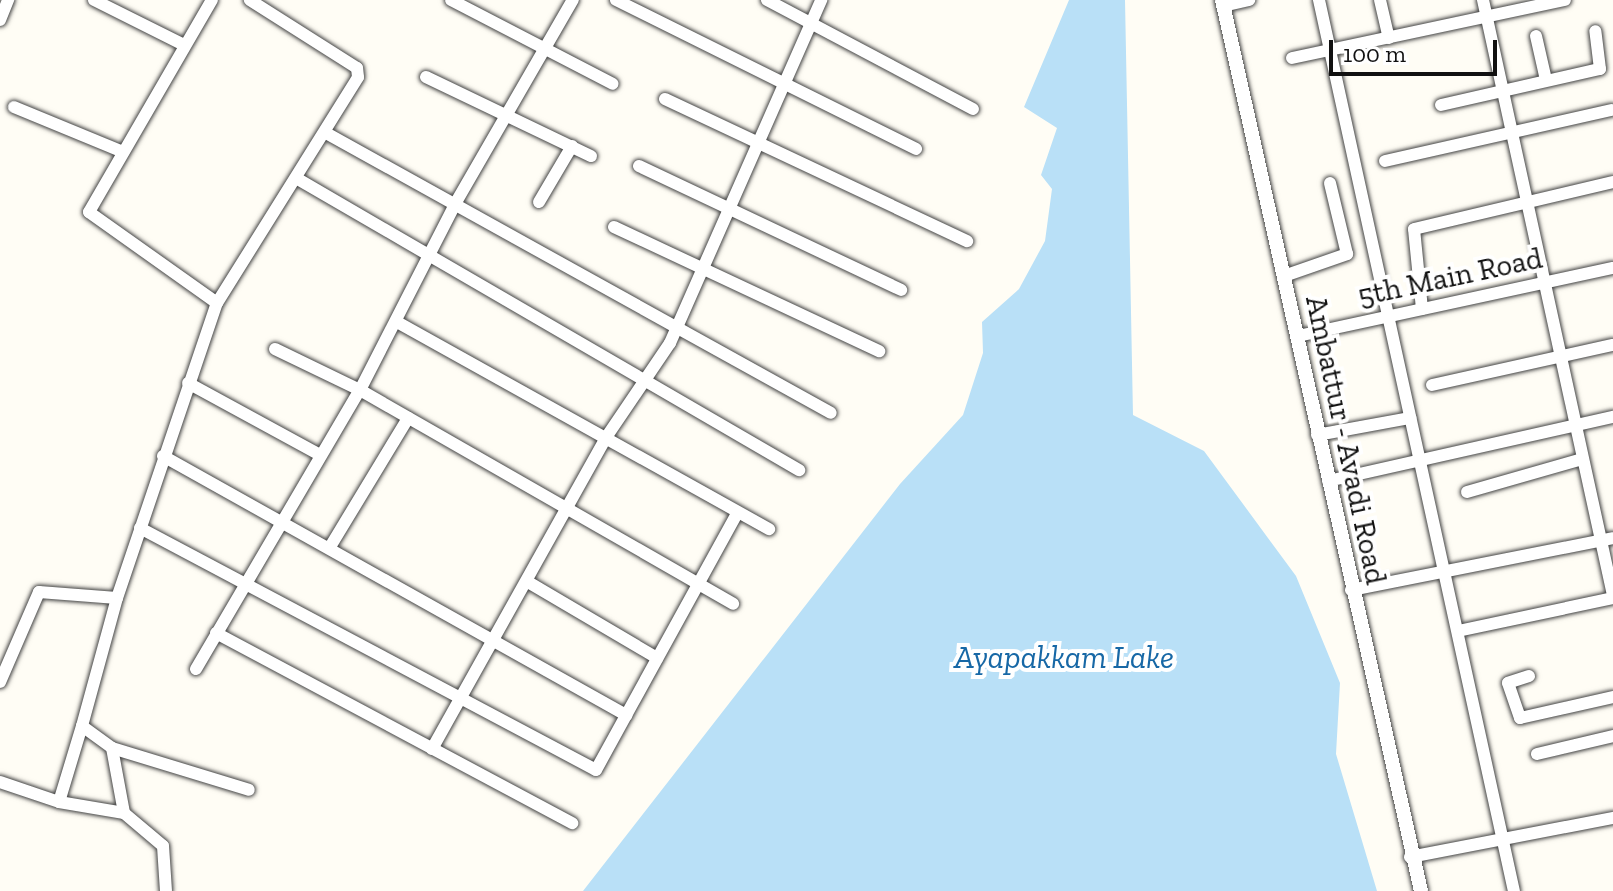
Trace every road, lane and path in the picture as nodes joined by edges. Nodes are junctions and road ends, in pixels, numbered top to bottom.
1 (8, 0) edge
2 (94, 0) edge
3 (212, 0) edge
4 (250, 0) edge
5 (451, 0) edge
6 (573, 0) edge
7 (616, 0) edge
8 (767, 0) edge
9 (821, 0) edge
10 (1249, 0) edge
11 (1319, 0) edge
12 (1380, 0) edge
13 (1483, 0) edge
14 (1565, 0) edge
15 (1222, 3) edge
16 (1486, 18) junction
17 (0, 20) edge
18 (811, 23) junction
19 (1595, 31) dead end
20 (1536, 36) dead end
21 (1389, 38) junction
22 (544, 44) junction
23 (184, 45) junction
24 (1330, 50) junction
25 (1292, 58) dead end
26 (426, 77) dead end
27 (1546, 80) junction
28 (788, 81) junction
29 (613, 84) dead end
30 (1502, 89) junction
31 (665, 99) dead end
32 (1441, 105) dead end
33 (14, 107) dead end
34 (973, 109) dead end
35 (1611, 110) edge
36 (505, 114) junction
37 (326, 133) junction
38 (1512, 134) junction
39 (760, 140) junction
40 (572, 146) junction
41 (916, 149) dead end
42 (123, 152) junction
43 (591, 156) dead end
44 (1385, 161) dead end
45 (639, 166) dead end
46 (296, 178) junction
47 (1613, 182) edge
48 (1330, 183) dead end
49 (1526, 199) junction
50 (539, 202) dead end
51 (455, 204) junction
52 (729, 206) junction
53 (614, 227) dead end
54 (967, 241) dead end
55 (428, 256) junction
56 (700, 267) junction
57 (1613, 268) edge
58 (1284, 276) junction
59 (1545, 283) junction
60 (901, 290) dead end
61 (217, 303) junction
62 (1422, 309) junction
63 (1390, 316) junction
64 (397, 322) junction
65 (676, 327) junction
66 (1298, 336) junction
67 (1613, 345) edge
68 (275, 349) dead end
69 (879, 351) dead end
70 (1560, 355) junction
71 (640, 382) junction
72 (188, 383) junction
73 (1432, 385) dead end
74 (360, 390) junction
75 (831, 413) dead end
76 (1613, 417) edge
77 (408, 418) junction
78 (1410, 418) junction
79 (1576, 428) junction
80 (1317, 435) junction
81 (605, 439) junction
82 (320, 455) junction
83 (163, 456) junction
84 (1582, 459) junction
85 (1421, 461) junction
86 (799, 470) dead end
87 (1328, 481) junction
88 (1467, 492) dead end
89 (569, 512) junction
90 (738, 512) junction
91 (281, 520) junction
92 (140, 528) junction
93 (769, 529) dead end
94 (1607, 539) edge
95 (330, 547) junction
96 (1445, 571) junction
97 (246, 579) junction
98 (528, 582) junction
99 (697, 585) junction
100 (1351, 590) junction
101 (1613, 597) edge
102 (117, 598) junction
103 (733, 604) dead end
104 (1458, 631) junction
105 (216, 633) junction
106 (493, 639) junction
107 (657, 658) junction
108 (196, 669) dead end
109 (1529, 676) dead end
110 (0, 682) edge
111 (461, 697) junction
112 (1613, 697) edge
113 (626, 715) junction
114 (82, 726) junction
115 (1613, 736) edge
116 (112, 748) junction
117 (432, 749) junction
118 (1537, 754) dead end
119 (0, 782) edge
120 (249, 790) dead end
121 (59, 802) junction
122 (124, 813) junction
123 (1613, 818) edge
124 (572, 823) dead end
125 (1502, 839) junction
126 (1410, 857) junction
127 (166, 891) edge
128 (1421, 891) edge
129 (1514, 891) edge

1 - 17 street
2 - 23 street
3 - 23 street
4 - 37 street
5 - 22 street
6 - 22 street
7 - 28 street
8 - 18 street
9 - 18 street
10 - 15 street
11 - 24 street
12 - 21 street
13 - 16 street
14 - 16 street
15 - 58 street, Ambattur - Avadi Road
16 - 21 street
16 - 30 street
18 - 28 street
18 - 34 street
19 - 27 street
20 - 27 street
21 - 24 street
22 - 29 street
22 - 36 street
23 - 42 street
24 - 25 street
24 - 63 street
26 - 36 street
27 - 30 street
28 - 39 street
28 - 41 street
30 - 32 street
30 - 38 street
31 - 39 street
33 - 42 street
35 - 38 street
36 - 40 street
36 - 51 street
37 - 46 street
37 - 51 street
38 - 44 street
38 - 49 street
39 - 52 street
39 - 54 street
40 - 43 street
40 - 50 street
42 - 61 street
45 - 52 street
46 - 55 street
46 - 61 street
47 - 49 street
48 - 58 street
49 - 59 street
49 - 62 street
51 - 55 street
51 - 65 street
52 - 56 street
52 - 60 street
53 - 56 street
55 - 64 street
55 - 71 street
56 - 65 street
56 - 69 street
57 - 59 street, 5th Main Road
58 - 66 street, Ambattur - Avadi Road
59 - 62 street, 5th Main Road
59 - 70 street
61 - 72 street
62 - 63 street, 5th Main Road
63 - 66 street, 5th Main Road
63 - 78 street
64 - 74 street
64 - 81 street
65 - 71 street
65 - 75 street
66 - 80 street, Ambattur - Avadi Road
67 - 70 street
68 - 74 street
70 - 73 street
70 - 79 street
71 - 81 street
71 - 86 street
72 - 82 street
72 - 83 street
74 - 77 street
74 - 82 street
76 - 79 street
77 - 89 street
77 - 95 street
78 - 80 street
78 - 85 street
79 - 84 street
79 - 85 street
80 - 87 street, Ambattur - Avadi Road
81 - 89 street
81 - 90 street
82 - 91 street
83 - 91 street
83 - 92 street
84 - 88 street
84 - 94 street
85 - 87 street
85 - 96 street
87 - 100 street, Ambattur - Avadi Road
89 - 98 street
89 - 99 street
90 - 93 street
90 - 99 street
91 - 95 street
91 - 97 street
92 - 97 street
92 - 102 street
94 - 96 street
94 - 101 street
95 - 106 street
96 - 100 street
96 - 104 street
97 - 105 street
97 - 111 street
98 - 106 street
98 - 107 street
99 - 103 street
99 - 107 street
100 - 126 street, Ambattur - Avadi Road
101 - 104 street
102 - 110 street
102 - 114 street
104 - 125 street
105 - 108 street
105 - 117 street
106 - 111 street
106 - 113 street
107 - 113 street
109 - 112 street
111 - 113 street
111 - 117 street
114 - 116 street
114 - 121 street
115 - 118 street
116 - 120 street
116 - 122 street
117 - 124 street
119 - 121 street
121 - 122 street
122 - 127 street
123 - 125 street
125 - 126 street
125 - 129 street
126 - 128 street, Ambattur - Avadi Road

